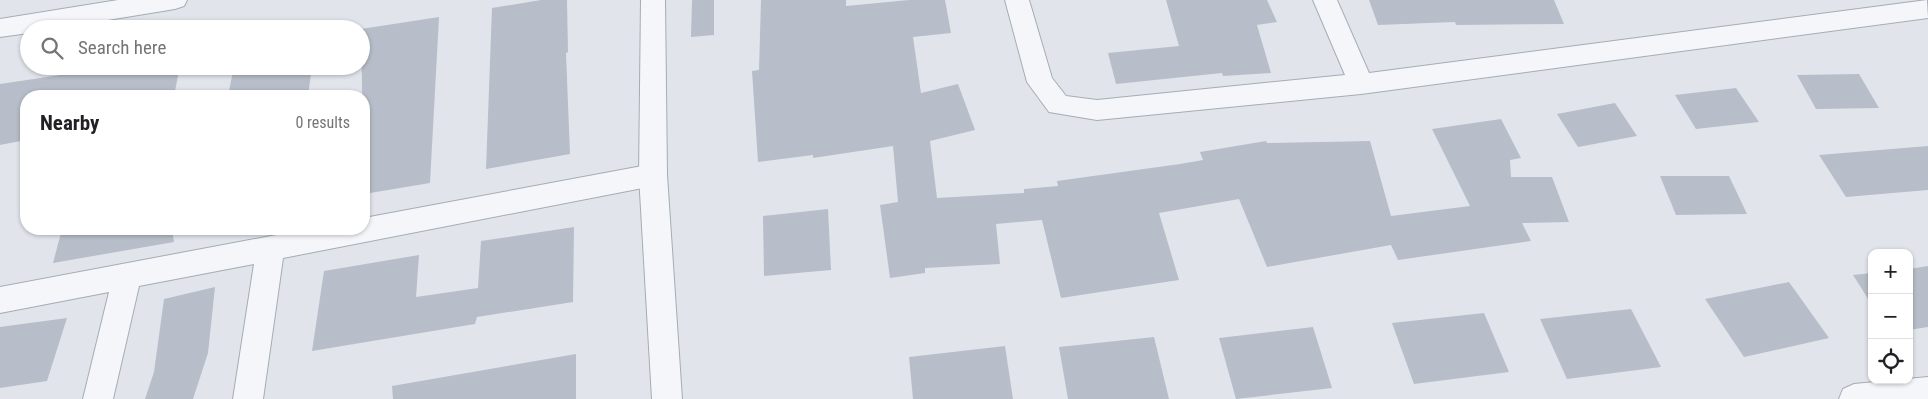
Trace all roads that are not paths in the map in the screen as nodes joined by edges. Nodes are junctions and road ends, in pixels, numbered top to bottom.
1 (175, 0) edge
2 (653, 0) edge
3 (1017, 0) edge
4 (1325, 0) edge
5 (147, 2) edge
6 (1928, 9) edge
7 (45, 20) edge
8 (20, 24) edge
9 (0, 28) edge
10 (1361, 84) junction
11 (653, 175) junction
12 (370, 230) edge
13 (342, 235) edge
14 (270, 249) junction
15 (126, 276) junction
16 (0, 300) edge
17 (1928, 390) edge
18 (98, 399) edge
19 (248, 399) edge
20 (666, 399) edge
21 (1854, 399) edge

1 - 5 street
2 - 11 street
3 - 10 street
4 - 10 street
5 - 7 street
6 - 10 street
8 - 9 street
11 - 12 street
11 - 20 street
13 - 14 street
14 - 15 street
14 - 19 street
15 - 16 street
15 - 18 street
17 - 21 street

